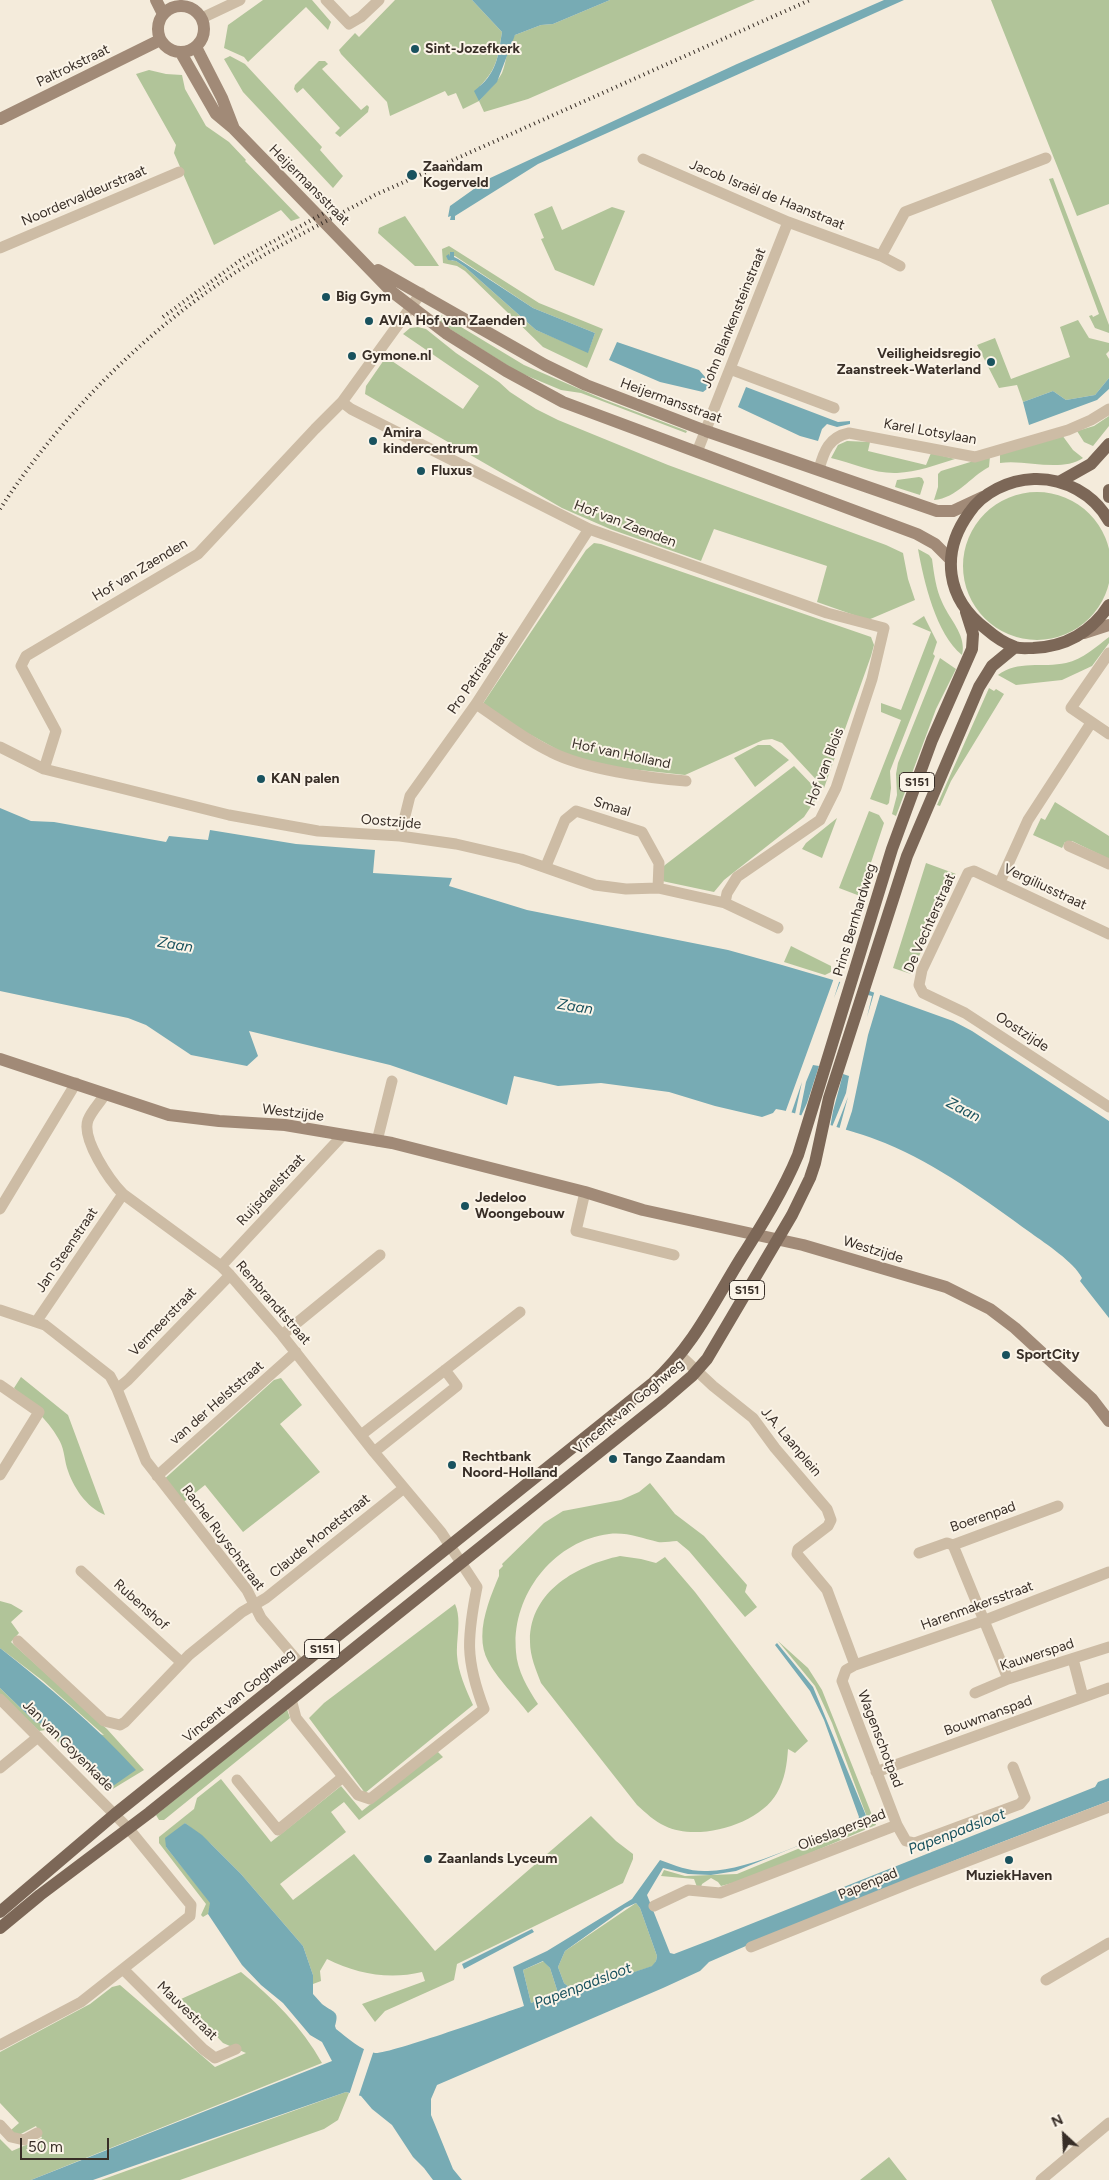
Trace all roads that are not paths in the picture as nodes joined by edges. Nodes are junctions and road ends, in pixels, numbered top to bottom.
1 (156, 0) edge
2 (240, 0) edge
3 (326, 0) edge
4 (379, 0) edge
5 (175, 3) edge
6 (163, 14) junction
7 (202, 18) junction
8 (160, 40) junction
9 (196, 47) junction
10 (181, 53) junction
11 (0, 119) edge
12 (234, 129) junction
13 (1046, 158) dead end
14 (643, 160) dead end
15 (179, 172) dead end
16 (788, 222) junction
17 (0, 248) edge
18 (881, 256) junction
19 (364, 262) junction
20 (900, 266) dead end
21 (420, 293) junction
22 (410, 307) junction
23 (730, 369) junction
24 (342, 402) junction
25 (834, 408) dead end
26 (1109, 409) edge
27 (706, 431) junction
28 (1109, 444) edge
29 (697, 452) junction
30 (819, 470) junction
31 (1059, 482) junction
32 (1109, 490) edge
33 (985, 496) junction
34 (1109, 497) edge
35 (1109, 521) edge
36 (589, 529) junction
37 (951, 560) junction
38 (1109, 605) edge
39 (966, 612) junction
40 (1109, 625) edge
41 (884, 628) joint
42 (1084, 632) junction
43 (1016, 647) junction
44 (1109, 653) edge
45 (476, 704) junction
46 (1091, 723) junction
47 (1109, 734) edge
48 (0, 747) edge
49 (44, 768) junction
50 (686, 781) dead end
51 (400, 836) junction
52 (1069, 846) dead end
53 (1109, 864) edge
54 (546, 866) junction
55 (968, 873) joint
56 (1000, 882) junction
57 (658, 888) junction
58 (725, 903) junction
59 (778, 928) dead end
60 (1109, 934) edge
61 (866, 956) junction
62 (918, 985) joint
63 (0, 1059) edge
64 (392, 1081) dead end
65 (76, 1084) junction
66 (105, 1094) junction
67 (1109, 1106) edge
68 (343, 1135) junction
69 (377, 1141) junction
70 (584, 1192) junction
71 (123, 1194) junction
72 (0, 1210) edge
73 (756, 1236) junction
74 (776, 1240) junction
75 (380, 1255) dead end
76 (674, 1255) dead end
77 (225, 1270) junction
78 (0, 1310) edge
79 (520, 1312) dead end
80 (36, 1322) junction
81 (282, 1335) junction
82 (296, 1352) junction
83 (680, 1356) junction
84 (445, 1370) junction
85 (696, 1371) junction
86 (0, 1385) edge
87 (117, 1389) junction
88 (1109, 1421) edge
89 (361, 1435) junction
90 (374, 1452) junction
91 (0, 1476) edge
92 (156, 1476) junction
93 (404, 1488) junction
94 (1058, 1506) dead end
95 (451, 1544) junction
96 (953, 1545) junction
97 (919, 1553) dead end
98 (462, 1562) junction
99 (81, 1571) dead end
100 (1109, 1572) edge
101 (254, 1604) junction
102 (983, 1621) junction
103 (18, 1641) dead end
104 (1109, 1647) edge
105 (1073, 1659) junction
106 (181, 1662) junction
107 (855, 1665) junction
108 (301, 1666) junction
109 (1008, 1679) junction
110 (1109, 1688) edge
111 (975, 1693) dead end
112 (1083, 1697) junction
113 (0, 1699) edge
114 (291, 1699) junction
115 (38, 1737) junction
116 (1013, 1767) dead end
117 (0, 1768) edge
118 (876, 1772) junction
119 (343, 1777) junction
120 (237, 1780) dead end
121 (1109, 1807) edge
122 (115, 1814) junction
123 (897, 1825) junction
124 (129, 1829) junction
125 (654, 1906) dead end
126 (0, 1912) edge
127 (0, 1928) edge
128 (1109, 1943) edge
129 (751, 1947) dead end
130 (123, 1969) junction
131 (1046, 1980) dead end
132 (0, 2045) edge
133 (236, 2049) dead end
134 (1109, 2123) edge
135 (0, 2125) edge
136 (37, 2133) dead end
137 (1040, 2180) edge

1 - 6 main road
2 - 7 street
3 - 4 street
5 - 6 main road
5 - 7 main road
6 - 8 main road
7 - 9 main road
8 - 10 main road
8 - 11 main road, Paltrokstraat
9 - 10 main road
9 - 12 main road, Heijermansstraat
10 - 12 main road, Heijermansstraat
12 - 19 main road, Heijermansstraat
13 - 18 street
14 - 16 street, Jacob Israël de Haanstraat
15 - 17 street, Noordervaldeurstraat
16 - 18 street, Jacob Israël de Haanstraat
16 - 23 street, John Blankensteinstraat
18 - 20 street, Jacob Israël de Haanstraat
19 - 21 main road, Heijermansstraat
19 - 22 main road, Heijermansstraat
21 - 22 street, Hof van Zaenden
21 - 27 main road, Heijermansstraat
22 - 24 street, Hof van Zaenden
22 - 29 main road, Heijermansstraat
23 - 25 street
23 - 27 street, John Blankensteinstraat
24 - 36 street, Hof van Zaenden
24 - 49 street, Hof van Zaenden
26 - 30 street, Karel Lotsylaan
27 - 29 street, John Blankensteinstraat
27 - 30 main road, Heijermansstraat
28 - 31 main road
29 - 37 main road, Heijermansstraat
30 - 33 main road, Heijermansstraat
31 - 33 main road, S151
31 - 35 main road, S151
32 - 34 main road
33 - 37 main road, S151
36 - 41 street, Hof van Zaenden
36 - 45 street, Pro Patriastraat
37 - 39 main road, S151
38 - 42 main road, S151
39 - 43 main road, S151
39 - 61 main road, Prins Bernhardweg / S151
40 - 42 main road
41 - 58 street, Hof van Blois
42 - 43 main road, S151
43 - 61 main road, Prins Bernhardweg / S151
44 - 46 street
45 - 50 street, Hof van Holland
45 - 51 street, Pro Patriastraat
46 - 47 street
46 - 56 street
48 - 49 street, Oostzijde
49 - 51 street, Oostzijde
51 - 54 street, Oostzijde
52 - 53 street
54 - 57 street, Oostzijde
54 - 57 street, Smaal
55 - 56 street, Vergiliusstraat
55 - 62 street, De Vechterstraat
56 - 60 street, Vergiliusstraat
57 - 58 street, Oostzijde
58 - 59 street, Oostzijde
61 - 73 main road, Prins Bernhardweg / S151
61 - 74 main road, Prins Bernhardweg / S151
62 - 67 street, Oostzijde
63 - 65 main road, Westzijde
64 - 69 street
65 - 66 main road, Westzijde
65 - 72 street
66 - 68 main road, Westzijde
66 - 71 street, Rembrandtstraat
68 - 69 main road, Westzijde
68 - 77 street, Ruijsdaelstraat
69 - 70 main road, Westzijde
70 - 73 main road, Westzijde
70 - 76 street
71 - 77 street, Rembrandtstraat
71 - 80 street, Jan Steenstraat
73 - 74 main road, Westzijde
73 - 83 main road, Vincent van Goghweg / S151
74 - 85 main road, Vincent van Goghweg / S151
74 - 88 main road, Westzijde
75 - 81 street
77 - 81 street, Rembrandtstraat
77 - 87 street, Vermeerstraat
78 - 80 street, Rachel Ruyschstraat
79 - 84 street
80 - 87 street, Rachel Ruyschstraat
81 - 82 street, Rembrandtstraat
82 - 89 street, Rembrandtstraat
82 - 92 street, van der Helststraat
83 - 85 street, J.A. Laanplein
83 - 95 main road, Vincent van Goghweg / S151
84 - 89 street
84 - 90 street
85 - 98 main road, Vincent van Goghweg / S151
85 - 107 street, J.A. Laanplein
86 - 91 street
87 - 92 street, Rachel Ruyschstraat
89 - 90 street, Rembrandtstraat
90 - 93 street, Rembrandtstraat
92 - 101 street, Rachel Ruyschstraat
93 - 95 street, Rembrandtstraat
93 - 101 street, Claude Monetstraat
94 - 96 street, Boerenpad
95 - 98 street
95 - 108 main road, Vincent van Goghweg / S151
96 - 97 street, Boerenpad
96 - 102 street
98 - 114 main road, Vincent van Goghweg / S151
98 - 119 street
99 - 106 street, Rubenshof
100 - 102 street, Harenmakersstraat
101 - 106 street, Claude Monetstraat
101 - 108 street, Rachel Ruyschstraat
102 - 107 street, Harenmakersstraat
102 - 109 street
103 - 106 street, Claude Monetstraat
104 - 105 street, Kauwerspad
105 - 109 street, Kauwerspad
105 - 112 street
107 - 118 street, Wagenschotpad
108 - 122 main road, Vincent van Goghweg / S151
109 - 111 street, Kauwerspad
110 - 112 street, Bouwmanspad
112 - 118 street, Bouwmanspad
113 - 115 street, Jan van Goyenkade
114 - 119 street
114 - 124 main road, Vincent van Goghweg / S151
115 - 117 street
115 - 122 street, Jan van Goyenkade
116 - 123 street, Olieslagerspad
118 - 123 street, Wagenschotpad
119 - 120 street
121 - 129 street, Papenpad
122 - 124 street
122 - 126 main road, Vincent van Goghweg / S151
123 - 125 street, Olieslagerspad
124 - 127 main road, Vincent van Goghweg / S151
124 - 130 street
128 - 131 street
130 - 132 street
130 - 133 street, Mauvestraat
134 - 137 street
135 - 136 street

